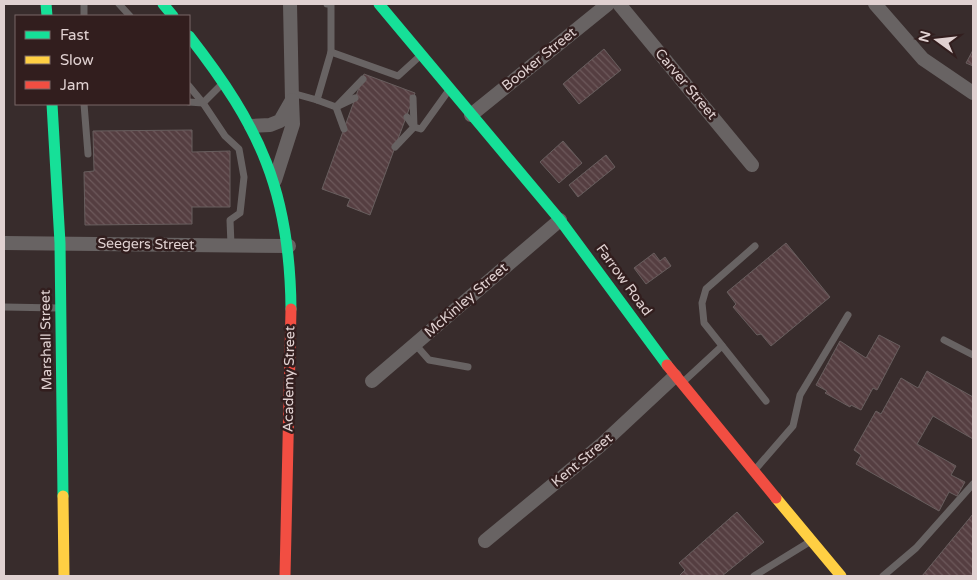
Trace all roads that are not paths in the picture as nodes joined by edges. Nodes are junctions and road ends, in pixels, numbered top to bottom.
1 (119, 4) edge
2 (163, 4) edge
3 (290, 4) edge
4 (330, 4) edge
5 (379, 4) edge
6 (608, 4) edge
7 (619, 4) edge
8 (875, 4) edge
9 (129, 15) edge
10 (172, 15) edge
11 (190, 38) edge
12 (331, 52) junction
13 (421, 54) junction
14 (363, 79) dead end
15 (224, 83) junction
16 (190, 87) edge
17 (450, 90) junction
18 (973, 93) edge
19 (292, 96) junction
20 (356, 98) dead end
21 (413, 98) dead end
22 (317, 100) junction
23 (190, 102) edge
24 (203, 102) junction
25 (52, 105) edge
26 (84, 105) edge
27 (336, 107) junction
28 (471, 115) junction
29 (406, 117) dead end
30 (251, 126) junction
31 (414, 128) junction
32 (344, 129) dead end
33 (395, 147) dead end
34 (88, 154) dead end
35 (752, 165) dead end
36 (275, 183) junction
37 (560, 220) junction
38 (4, 243) edge
39 (60, 243) junction
40 (231, 245) junction
41 (289, 246) junction
42 (755, 246) dead end
43 (4, 308) edge
44 (61, 308) junction
45 (848, 315) dead end
46 (944, 340) dead end
47 (415, 344) junction
48 (722, 346) junction
49 (973, 354) edge
50 (468, 367) dead end
51 (678, 379) junction
52 (372, 381) dead end
53 (766, 401) dead end
54 (754, 471) junction
55 (973, 484) edge
56 (812, 540) junction
57 (485, 542) dead end
58 (64, 576) edge
59 (285, 576) edge
60 (754, 576) edge
61 (841, 576) edge
62 (883, 576) edge

1 - 9 lane
2 - 10 main road
3 - 19 street, Academy Street
4 - 12 lane
5 - 13 main road, Farrow Road
6 - 28 street, Booker Street
7 - 35 street, Carver Street
8 - 18 street
11 - 15 main road, Academy Street
12 - 13 lane
12 - 22 lane
13 - 17 main road, Farrow Road
14 - 27 lane
15 - 24 lane
15 - 30 main road, Academy Street
16 - 24 lane
17 - 28 main road, Farrow Road
17 - 31 lane
19 - 22 lane
19 - 30 street, Academy Street
19 - 36 street, Academy Street
20 - 27 lane
21 - 31 lane
22 - 27 lane
23 - 24 lane
24 - 40 lane
25 - 39 main road, Marshall Street
26 - 34 lane
27 - 32 lane
28 - 37 main road, Farrow Road
29 - 31 lane
30 - 36 main road, Academy Street
31 - 33 lane
36 - 41 main road, Academy Street
37 - 47 street, McKinley Street
37 - 51 main road, Farrow Road
38 - 39 street, Seegers Street
39 - 40 street, Seegers Street
39 - 44 main road, Marshall Street
40 - 41 street, Seegers Street
41 - 59 main road, Academy Street
42 - 48 lane
43 - 44 lane
44 - 58 main road, Marshall Street
45 - 54 lane
46 - 49 lane
47 - 50 lane
47 - 52 street, McKinley Street
48 - 51 lane
48 - 53 lane
51 - 54 main road, Farrow Road
51 - 57 street, Kent Street
54 - 56 main road, Farrow Road
55 - 62 lane
56 - 60 lane
56 - 61 main road, Farrow Road

